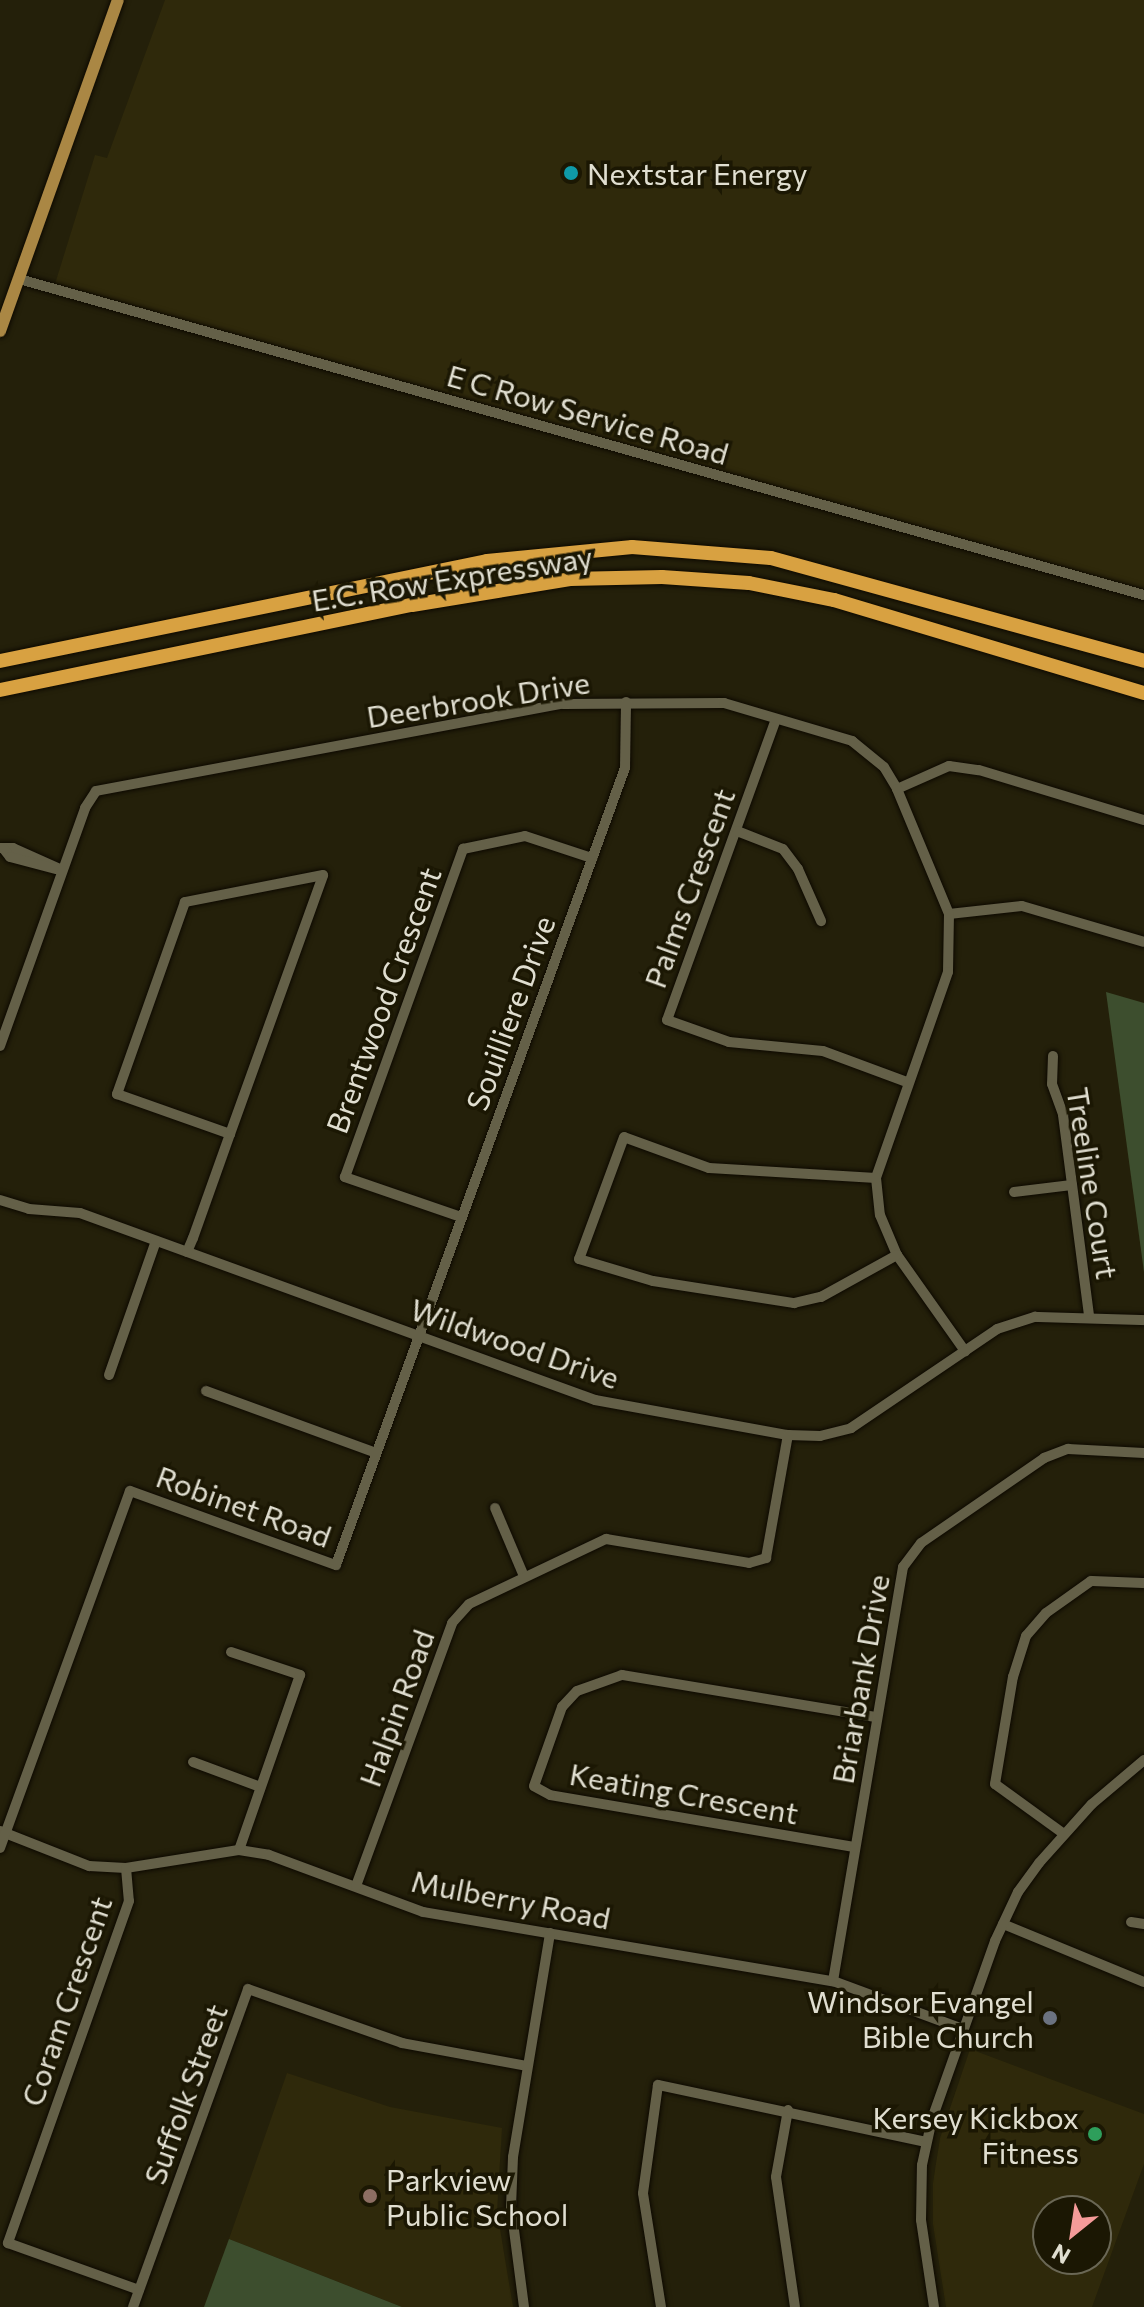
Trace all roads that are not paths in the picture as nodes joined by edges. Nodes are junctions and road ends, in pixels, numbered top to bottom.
1 (118, 0) edge
2 (19, 279) junction
3 (0, 331) edge
4 (1144, 595) edge
5 (0, 661) edge
6 (1144, 661) edge
7 (0, 690) edge
8 (1144, 693) edge
9 (626, 702) junction
10 (776, 719) junction
11 (897, 789) junction
12 (1144, 820) edge
13 (737, 831) junction
14 (1, 848) edge
15 (592, 858) junction
16 (62, 870) junction
17 (949, 914) junction
18 (821, 921) dead end
19 (1144, 942) edge
20 (0, 1046) edge
21 (1053, 1056) dead end
22 (907, 1082) junction
23 (230, 1134) junction
24 (876, 1178) junction
25 (1072, 1185) junction
26 (1014, 1192) dead end
27 (0, 1200) edge
28 (461, 1217) junction
29 (156, 1241) junction
30 (187, 1252) junction
31 (897, 1255) junction
32 (1089, 1316) junction
33 (1144, 1320) edge
34 (418, 1337) junction
35 (965, 1351) junction
36 (109, 1375) dead end
37 (206, 1391) dead end
38 (788, 1435) junction
39 (376, 1453) junction
40 (1144, 1453) edge
41 (495, 1508) dead end
42 (523, 1574) junction
43 (1144, 1583) edge
44 (231, 1652) dead end
45 (877, 1717) junction
46 (1144, 1760) edge
47 (193, 1762) dead end
48 (258, 1786) junction
49 (2, 1834) edge
50 (1064, 1834) junction
51 (854, 1847) junction
52 (0, 1848) edge
53 (239, 1850) junction
54 (126, 1868) junction
55 (356, 1886) junction
56 (1131, 1922) dead end
57 (1003, 1924) junction
58 (1144, 1924) edge
59 (550, 1933) junction
60 (833, 1981) junction
61 (1144, 1982) edge
62 (963, 2029) junction
63 (527, 2066) junction
64 (788, 2110) junction
65 (926, 2142) junction
66 (139, 2290) junction
67 (133, 2307) edge
68 (524, 2307) edge
69 (661, 2307) edge
70 (795, 2307) edge
71 (934, 2307) edge

1 - 2 main road
2 - 3 main road
2 - 4 street, E C Row Service Road
5 - 6 highway, E.C. Row Expressway
7 - 8 highway, E.C. Row Expressway
9 - 10 street, Deerbrook Drive
9 - 15 street, Souilliere Drive
9 - 16 street, Deerbrook Drive
10 - 11 street, Deerbrook Drive
10 - 13 street, Palms Crescent
11 - 12 street
11 - 17 street, Deerbrook Drive
13 - 18 street
13 - 22 street, Palms Crescent
14 - 16 street
15 - 28 street, Souilliere Drive
15 - 28 street, Brentwood Crescent
16 - 20 street
17 - 19 street
17 - 22 street, Deerbrook Drive
21 - 25 street, Treeline Court
22 - 24 street, Deerbrook Drive
23 - 23 street
23 - 30 street
24 - 31 street, Deerbrook Drive
24 - 31 street
25 - 26 street
25 - 32 street, Treeline Court
27 - 29 street, Wildwood Drive
28 - 34 street, Souilliere Drive
29 - 30 street, Wildwood Drive
29 - 36 street
30 - 34 street, Wildwood Drive
31 - 35 street, Deerbrook Drive
32 - 33 street, Wildwood Drive
32 - 35 street, Wildwood Drive
34 - 38 street, Wildwood Drive
34 - 39 street, Robinet Road
35 - 38 street, Wildwood Drive
37 - 39 street
38 - 42 street, Halpin Road
39 - 49 street, Robinet Road
40 - 45 street, Briarbank Drive
41 - 42 street
42 - 55 street, Halpin Road
43 - 50 street
44 - 48 street
45 - 51 street, Briarbank Drive
45 - 51 street, Keating Crescent
46 - 50 street
47 - 48 street
48 - 53 street
49 - 52 street, Robinet Road
49 - 54 street, Mulberry Road
50 - 57 street
51 - 60 street, Briarbank Drive
53 - 54 street, Mulberry Road
53 - 55 street, Mulberry Road
54 - 66 street, Coram Crescent
55 - 59 street, Mulberry Road
56 - 58 street
57 - 61 street
57 - 62 street
59 - 60 street, Mulberry Road
59 - 63 street
60 - 62 street, Mulberry Road
62 - 65 street
63 - 66 street, Suffolk Street
63 - 68 street
64 - 65 street
64 - 69 street
64 - 70 street
65 - 71 street
66 - 67 street, Suffolk Street

